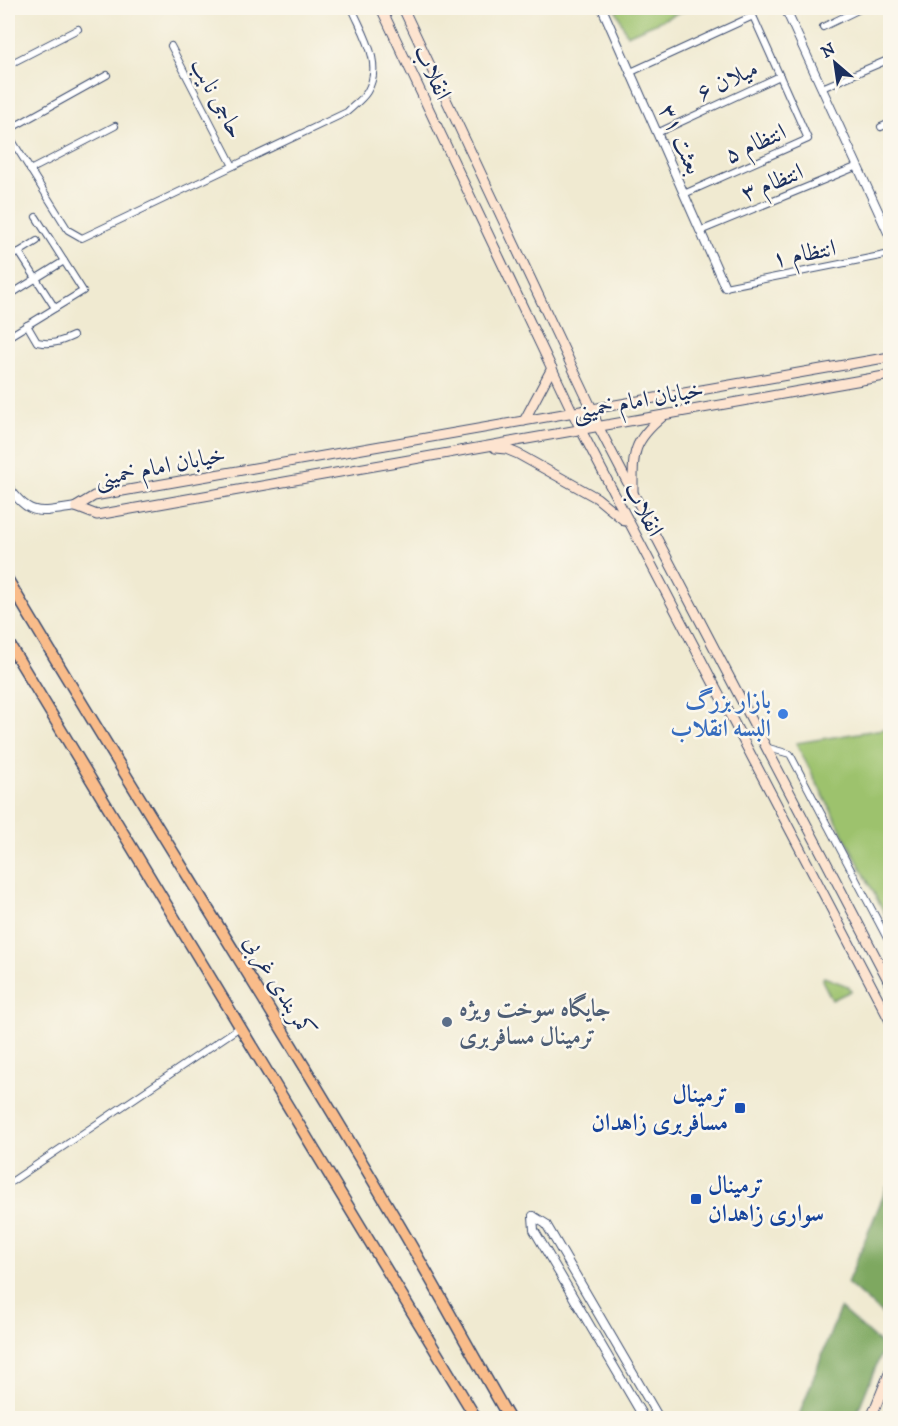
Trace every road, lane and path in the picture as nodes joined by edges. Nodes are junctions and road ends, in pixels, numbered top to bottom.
1 (352, 8) edge
2 (381, 8) edge
3 (403, 8) edge
4 (602, 8) edge
5 (785, 8) edge
6 (862, 8) edge
7 (823, 27) dead end
8 (78, 29) dead end
9 (417, 36) junction
10 (398, 45) junction
11 (171, 46) dead end
12 (890, 60) edge
13 (8, 65) edge
14 (631, 72) junction
15 (107, 75) dead end
16 (780, 76) junction
17 (822, 88) junction
18 (891, 123) edge
19 (115, 126) dead end
20 (881, 127) dead end
21 (8, 132) edge
22 (657, 133) junction
23 (233, 166) junction
24 (858, 166) junction
25 (30, 170) junction
26 (684, 194) junction
27 (36, 217) dead end
28 (700, 231) junction
29 (891, 237) edge
30 (37, 241) dead end
31 (19, 252) junction
32 (891, 254) edge
33 (8, 259) edge
34 (64, 261) junction
35 (35, 279) junction
36 (725, 287) joint
37 (8, 296) edge
38 (55, 308) junction
39 (27, 325) junction
40 (73, 336) dead end
41 (8, 337) edge
42 (891, 357) edge
43 (552, 368) junction
44 (891, 375) edge
45 (577, 377) junction
46 (560, 384) junction
47 (592, 409) junction
48 (573, 412) junction
49 (664, 415) junction
50 (524, 421) junction
51 (598, 426) junction
52 (580, 429) junction
53 (480, 447) junction
54 (8, 486) edge
55 (633, 494) junction
56 (76, 507) junction
57 (631, 526) junction
58 (8, 580) edge
59 (8, 642) edge
60 (765, 747) junction
61 (891, 944) edge
62 (891, 984) edge
63 (891, 1021) edge
64 (240, 1028) junction
65 (8, 1184) edge
66 (590, 1298) junction
67 (578, 1305) junction
68 (632, 1371) junction
69 (891, 1371) edge
70 (621, 1378) junction
71 (476, 1419) edge
72 (509, 1419) edge
73 (644, 1419) edge
74 (659, 1419) edge
75 (871, 1419) edge

1 - 23 street
2 - 10 main road, انقلاب
3 - 9 main road, انقلاب
4 - 14 street, بعثت ۳۱
5 - 17 street
6 - 7 street
8 - 13 street
9 - 10 main road
9 - 45 main road, انقلاب
10 - 43 main road, انقلاب
11 - 23 street, حاجی نایب
12 - 17 street
14 - 16 street
14 - 22 street, بعثت ۳۱
15 - 21 street
16 - 22 street, میلان ۶
16 - 26 street, انتظام ۵
17 - 24 street
18 - 20 street
19 - 25 street
21 - 25 street
22 - 26 street, بعثت ۳۱
23 - 25 street
24 - 28 street, انتظام ۳
24 - 29 street
26 - 28 street, بعثت ۳۱
27 - 34 street
28 - 36 street, بعثت ۳۱
30 - 31 street
31 - 33 street
31 - 35 street
32 - 36 street, انتظام ۱
34 - 35 street
34 - 38 street
35 - 37 street
35 - 38 street
38 - 39 street
39 - 40 street
39 - 41 street
42 - 47 main road, خیابان امام خمینی
43 - 46 main road, انقلاب
43 - 50 main road
44 - 49 main road, خیابان امام خمینی
45 - 46 main road
45 - 47 main road, انقلاب
46 - 48 main road, انقلاب
47 - 48 main road, خیابان امام خمینی
47 - 51 main road, انقلاب
48 - 50 main road, خیابان امام خمینی
48 - 52 main road, انقلاب
49 - 51 main road, خیابان امام خمینی
49 - 55 main road
50 - 56 main road, خیابان امام خمینی
51 - 52 main road, خیابان امام خمینی
51 - 55 main road, انقلاب
52 - 53 main road, خیابان امام خمینی
52 - 57 main road, انقلاب
53 - 56 main road, خیابان امام خمینی
53 - 57 main road
54 - 56 street
55 - 60 main road, انقلاب
57 - 63 main road, انقلاب
58 - 72 highway, کمربندی غربی
59 - 64 highway
60 - 61 street
60 - 62 main road, انقلاب
64 - 65 street
64 - 71 highway
66 - 67 street
66 - 67 street
66 - 68 street
67 - 70 street
68 - 70 street
68 - 74 street
69 - 75 main road
70 - 73 street

